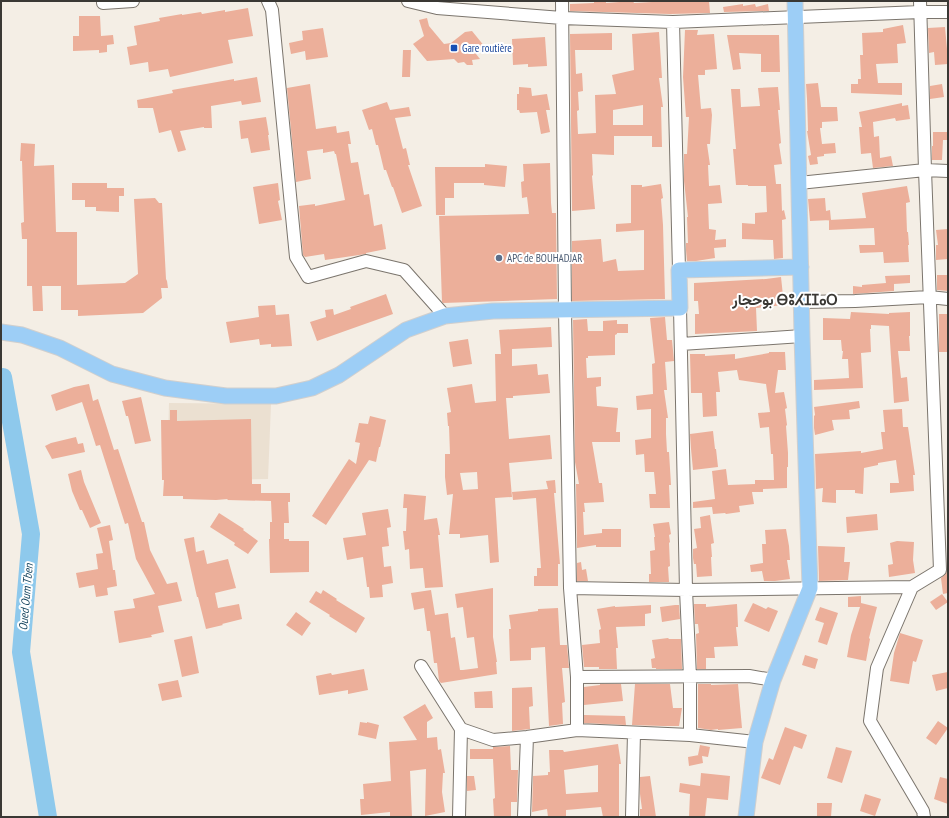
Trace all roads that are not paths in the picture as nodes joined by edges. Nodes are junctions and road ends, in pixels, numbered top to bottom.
1 (133, 1) edge
2 (268, 1) edge
3 (408, 1) edge
4 (562, 1) edge
5 (795, 1) edge
6 (103, 3) dead end
7 (920, 6) edge
8 (948, 12) edge
9 (795, 17) junction
10 (562, 18) junction
11 (673, 22) junction
12 (925, 170) junction
13 (948, 171) edge
14 (799, 183) junction
15 (800, 267) junction
16 (679, 270) junction
17 (929, 297) junction
18 (948, 299) edge
19 (801, 302) junction
20 (680, 308) junction
21 (565, 310) junction
22 (445, 316) junction
23 (1, 332) edge
24 (802, 336) junction
25 (681, 344) junction
26 (912, 587) junction
27 (570, 588) junction
28 (810, 588) junction
29 (686, 590) junction
30 (420, 666) dead end
31 (577, 677) junction
32 (690, 677) junction
33 (773, 680) junction
34 (461, 729) junction
35 (577, 730) junction
36 (634, 733) junction
37 (690, 735) junction
38 (527, 737) junction
39 (755, 742) junction
40 (459, 817) edge
41 (524, 817) edge
42 (632, 817) edge
43 (746, 817) edge
44 (924, 817) edge

1 - 6 street
2 - 22 street
3 - 10 street
4 - 10 street
5 - 9 main road
7 - 8 street
7 - 9 street
7 - 12 street
9 - 11 street
9 - 14 main road
10 - 11 street
10 - 21 street
11 - 16 street
12 - 13 street
12 - 14 street
12 - 17 street
14 - 15 main road
15 - 16 main road
15 - 19 main road
16 - 20 main road
17 - 18 street
17 - 19 street
17 - 26 street
19 - 24 main road
20 - 21 main road
20 - 25 street
21 - 22 main road
21 - 27 street
22 - 23 main road
24 - 25 street
24 - 28 main road
25 - 29 street
26 - 28 street
26 - 44 street
27 - 29 street
27 - 31 street
28 - 29 street
28 - 33 main road
29 - 32 street
30 - 34 street
31 - 32 street
31 - 35 street
32 - 33 street
32 - 37 street
33 - 39 main road
34 - 38 street
34 - 40 street
35 - 36 street
35 - 38 street
36 - 37 street
36 - 42 street
37 - 39 street
38 - 41 street
39 - 43 main road

